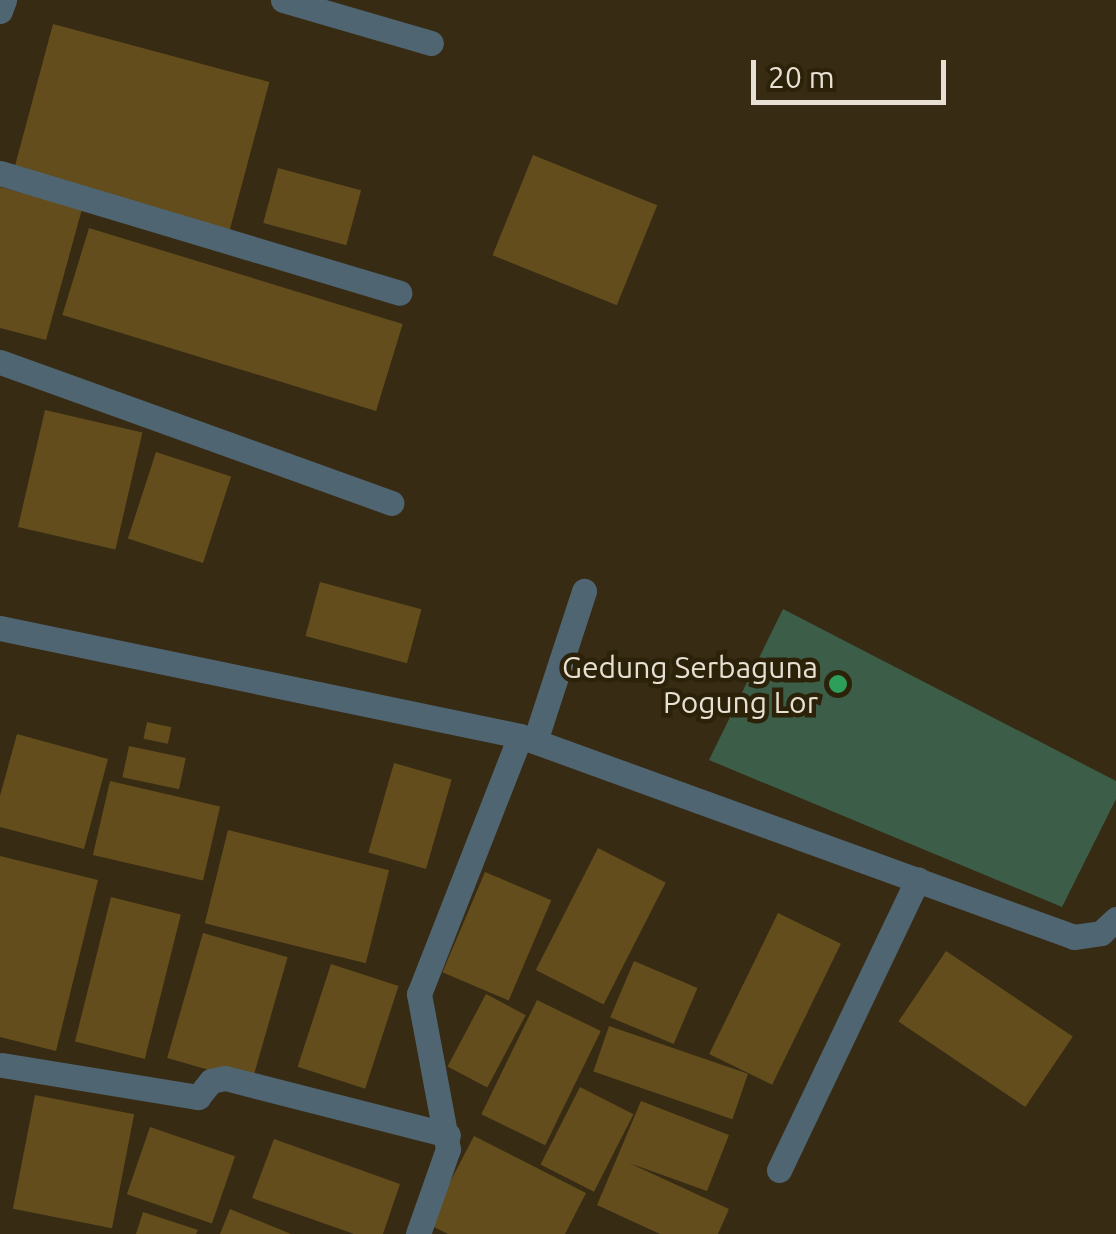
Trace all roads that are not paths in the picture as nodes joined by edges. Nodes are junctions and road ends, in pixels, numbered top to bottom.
1 (4, 0) edge
2 (283, 0) edge
3 (0, 12) edge
4 (431, 43) dead end
5 (0, 173) edge
6 (399, 293) dead end
7 (0, 362) edge
8 (391, 503) dead end
9 (584, 591) dead end
10 (0, 628) edge
11 (527, 739) junction
12 (918, 879) junction
13 (1116, 919) edge
14 (1, 1067) edge
15 (448, 1135) junction
16 (779, 1170) dead end
17 (418, 1234) edge

1 - 3 street
2 - 4 street
5 - 6 street
7 - 8 street
9 - 11 street
10 - 11 street
11 - 12 street
11 - 15 street
12 - 13 street
12 - 16 street
14 - 15 street
15 - 17 street

